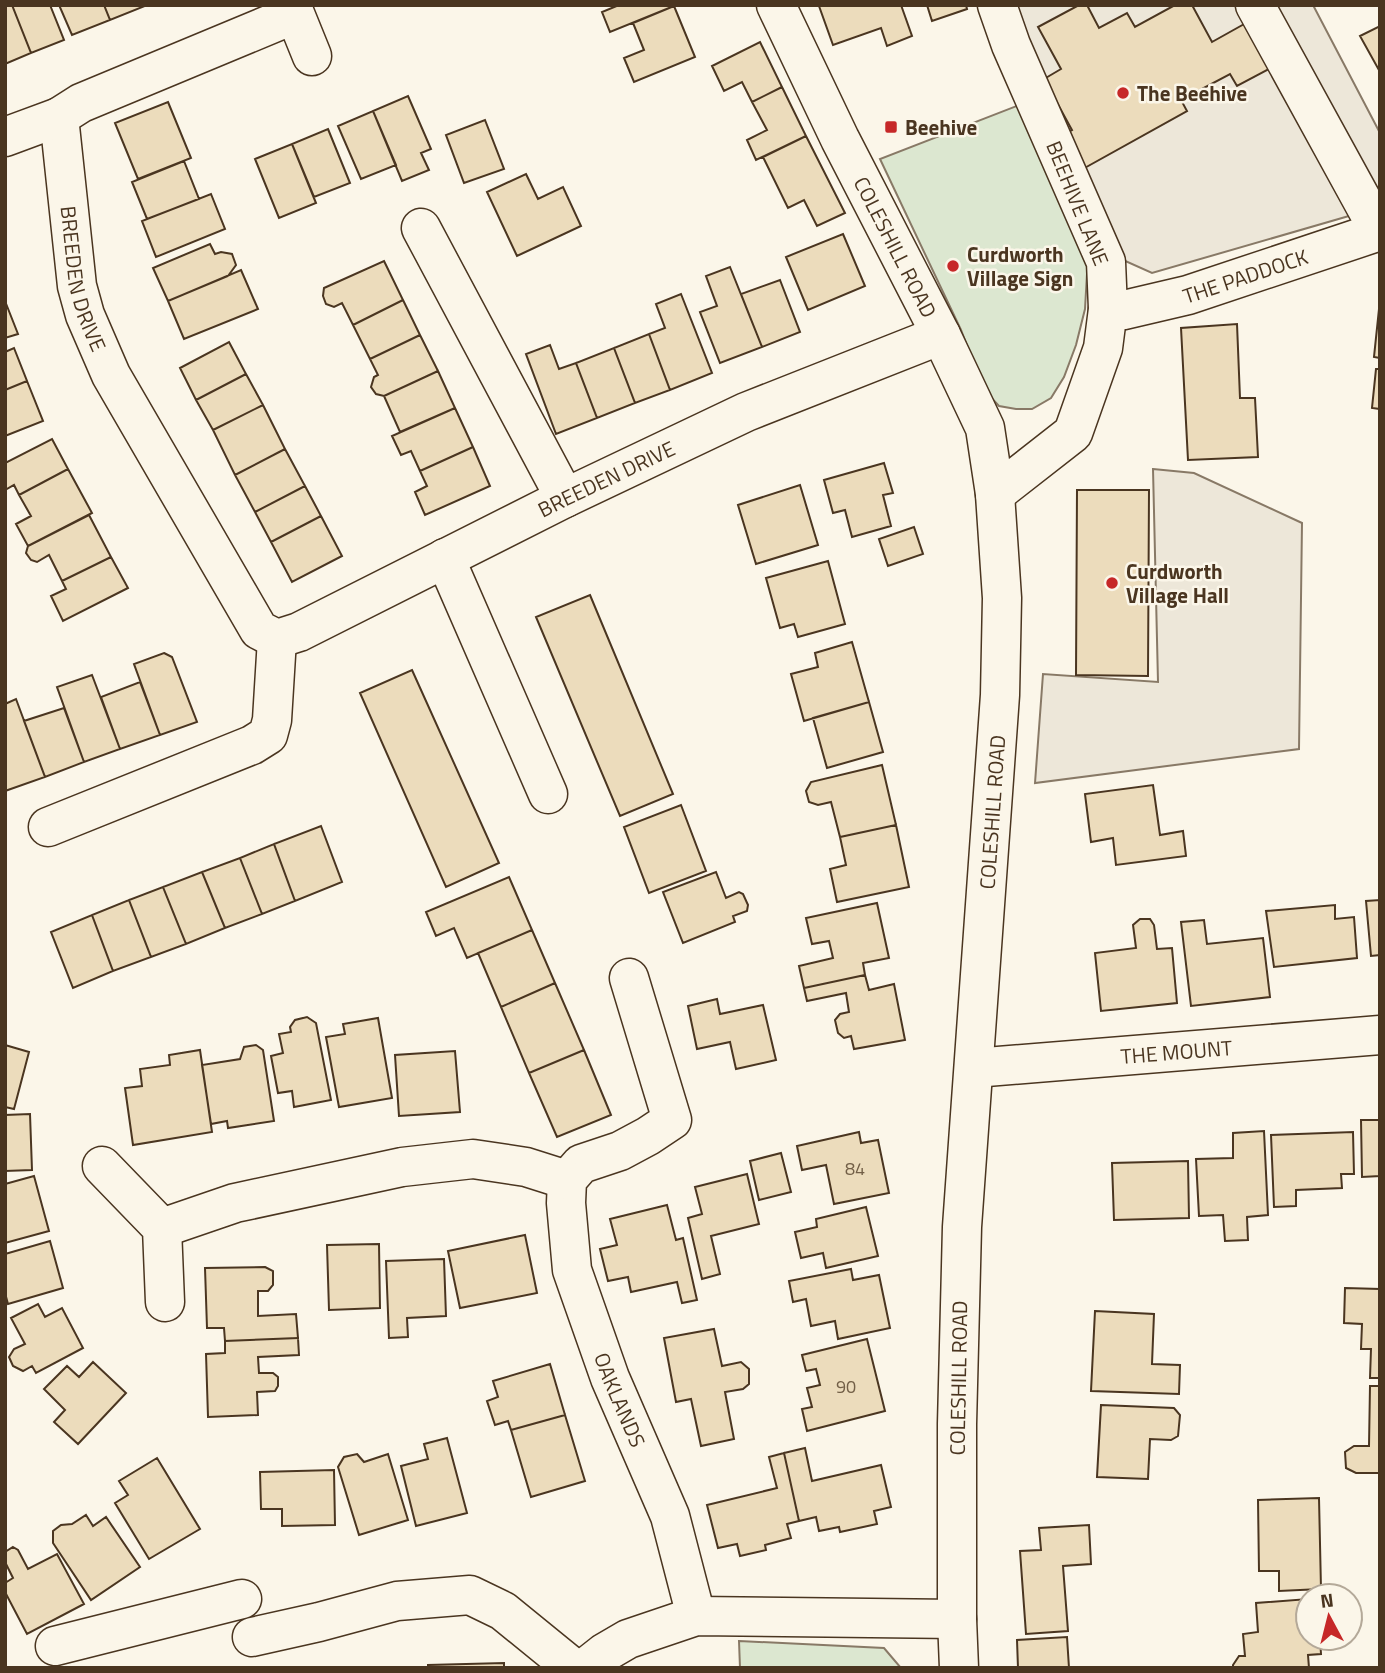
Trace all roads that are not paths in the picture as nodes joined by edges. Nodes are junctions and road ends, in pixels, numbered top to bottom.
1 (776, 5) edge
2 (997, 5) edge
3 (1255, 5) edge
4 (312, 55) dead end
5 (59, 117) junction
6 (5, 136) edge
7 (421, 228) dead end
8 (1379, 231) edge
9 (1108, 309) junction
10 (941, 335) junction
11 (995, 494) junction
12 (565, 498) junction
13 (445, 558) junction
14 (277, 639) junction
15 (548, 794) dead end
16 (48, 827) dead end
17 (629, 978) dead end
18 (1380, 1035) edge
19 (974, 1068) junction
20 (102, 1166) dead end
21 (567, 1180) junction
22 (162, 1228) junction
23 (165, 1302) dead end
24 (696, 1616) junction
25 (957, 1619) junction
26 (55, 1646) dead end
27 (248, 1652) edge
28 (573, 1668) edge
29 (585, 1668) edge
30 (959, 1668) edge

1 - 10 street, COLESHILL ROAD
2 - 9 street, BEEHIVE LANE
3 - 8 street
4 - 5 street
5 - 6 street
5 - 14 street, BREEDEN DRIVE
7 - 12 street
8 - 9 street, THE PADDOCK
9 - 11 street, BEEHIVE LANE
10 - 11 street, COLESHILL ROAD
10 - 12 street, BREEDEN DRIVE
11 - 19 street, COLESHILL ROAD
12 - 13 street, BREEDEN DRIVE
13 - 14 street, BREEDEN DRIVE
13 - 15 street
14 - 16 street
17 - 21 street
18 - 19 street, THE MOUNT
19 - 25 street, COLESHILL ROAD
20 - 22 street
21 - 22 street
21 - 24 street, OAKLANDS
22 - 23 street
24 - 25 street
24 - 29 street
25 - 30 street, COLESHILL ROAD
26 - 27 street
27 - 28 street

